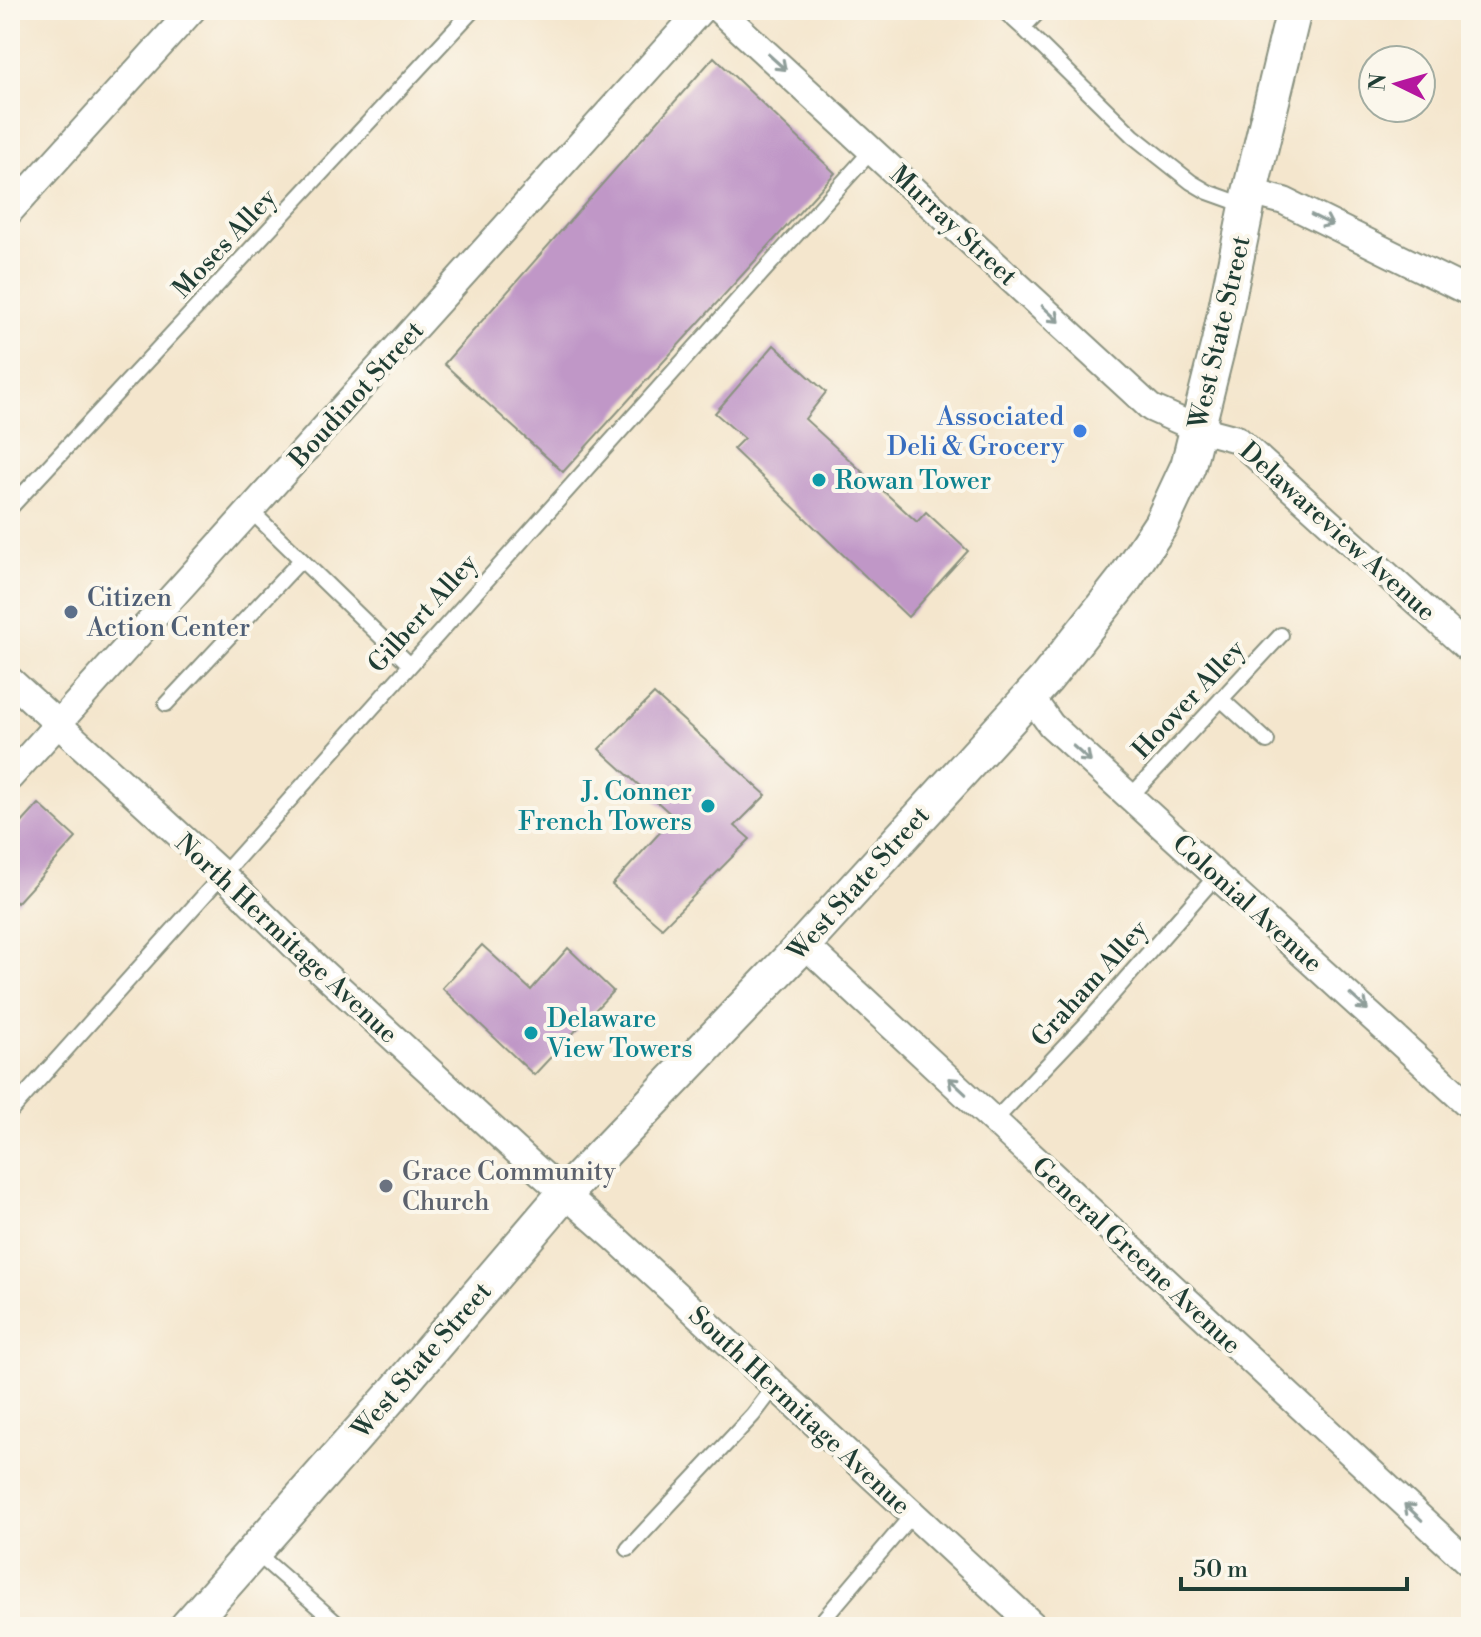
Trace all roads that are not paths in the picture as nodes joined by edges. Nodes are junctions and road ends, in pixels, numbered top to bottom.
1 (192, 10) edge
2 (473, 10) edge
3 (701, 10) edge
4 (719, 10) edge
5 (1003, 10) edge
6 (1040, 10) edge
7 (1294, 10) edge
8 (1023, 28) junction
9 (873, 149) junction
10 (1248, 199) junction
11 (10, 211) edge
12 (1471, 293) edge
13 (1196, 428) junction
14 (10, 508) edge
15 (251, 511) junction
16 (300, 561) junction
17 (1281, 635) dead end
18 (1471, 651) edge
19 (409, 664) junction
20 (10, 680) edge
21 (1030, 696) junction
22 (1221, 699) junction
23 (166, 704) dead end
24 (57, 724) junction
25 (1267, 741) dead end
26 (10, 777) edge
27 (1130, 797) junction
28 (222, 874) junction
29 (1217, 875) junction
30 (804, 944) junction
31 (1471, 1107) edge
32 (10, 1112) edge
33 (994, 1121) junction
34 (564, 1194) junction
35 (775, 1386) junction
36 (913, 1514) junction
37 (628, 1549) dead end
38 (253, 1550) junction
39 (1471, 1565) edge
40 (333, 1624) edge
41 (187, 1627) edge
42 (817, 1627) edge
43 (1035, 1627) edge

1 - 11 street
2 - 14 lane, Moses Alley
3 - 15 street, Boudinot Street
4 -> 9 street, Murray Street
5 - 8 lane
6 - 8 lane
7 - 10 street, West State Street
8 - 10 lane
9 -> 13 street, Murray Street
9 - 19 lane, Gilbert Alley
10 -> 12 street
10 - 13 street, West State Street
13 - 18 street, Delawareview Avenue
13 - 21 street, West State Street
15 - 16 lane
15 - 24 street, Boudinot Street
16 - 19 lane
16 - 23 lane
17 - 22 lane, Hoover Alley
19 - 28 lane, Gilbert Alley
20 - 24 street, North Hermitage Avenue
21 -> 27 street, Colonial Avenue
21 - 30 street, West State Street
22 - 25 lane
22 - 27 lane, Hoover Alley
24 - 26 street, Boudinot Street
24 - 28 street, North Hermitage Avenue
27 - 29 street, Colonial Avenue
28 - 32 lane, Gilbert Alley
28 - 34 street, North Hermitage Avenue
29 -> 31 street, Colonial Avenue
29 - 33 lane, Graham Alley
33 -> 30 street, General Greene Avenue
30 - 34 street, West State Street
39 -> 33 street, General Greene Avenue
34 - 35 street, South Hermitage Avenue
34 - 38 street, West State Street
35 - 36 street, South Hermitage Avenue
35 - 37 lane
36 - 42 lane
36 - 43 street, South Hermitage Avenue
38 - 40 lane
38 - 41 street, West State Street

